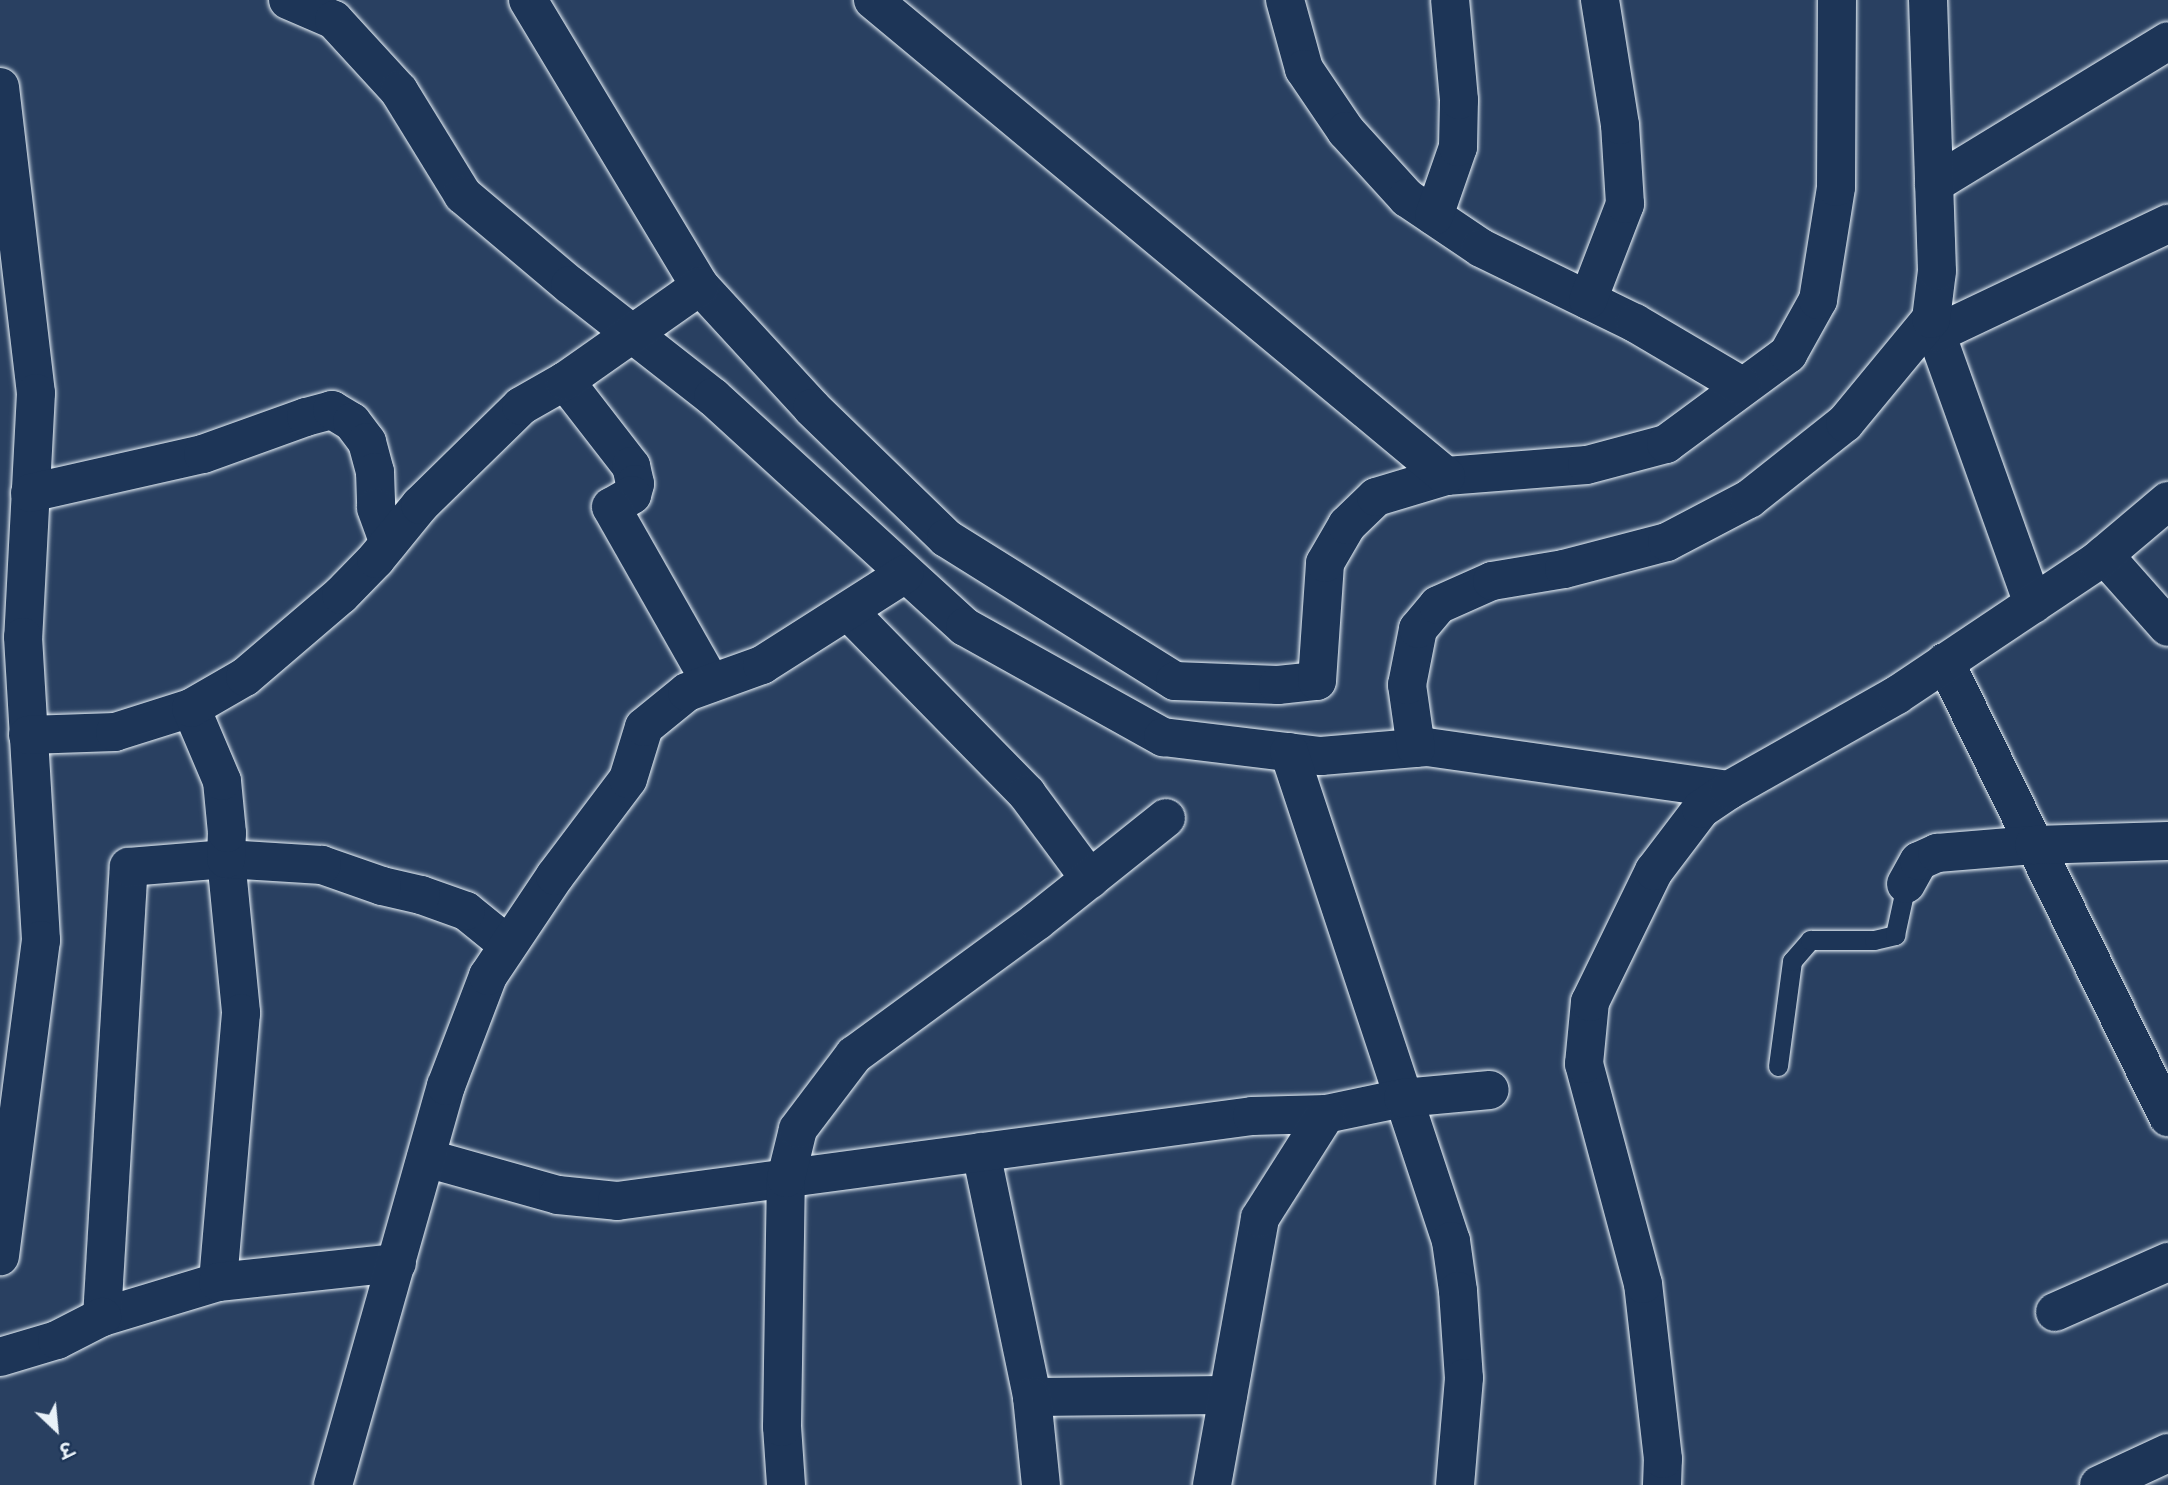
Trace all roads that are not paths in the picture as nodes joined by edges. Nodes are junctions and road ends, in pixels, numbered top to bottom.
1 (288, 0) edge
2 (528, 0) edge
3 (873, 0) edge
4 (1285, 0) edge
5 (1450, 0) edge
6 (1600, 0) edge
7 (1837, 0) edge
8 (1929, 1) edge
9 (2168, 41) edge
10 (0, 87) edge
11 (1934, 184) junction
12 (1434, 216) junction
13 (2168, 224) edge
14 (700, 286) junction
15 (1588, 300) junction
16 (1935, 326) junction
17 (634, 335) junction
18 (565, 381) junction
19 (1742, 386) junction
20 (1446, 476) junction
21 (30, 493) junction
22 (2168, 501) edge
23 (946, 538) junction
24 (389, 543) junction
25 (2104, 555) junction
26 (912, 580) junction
27 (2033, 604) junction
28 (848, 611) junction
29 (2168, 627) edge
30 (1945, 663) junction
31 (711, 682) junction
32 (191, 708) junction
33 (28, 735) junction
34 (1410, 748) junction
35 (1305, 754) junction
36 (1728, 790) junction
37 (1166, 818) dead end
38 (2168, 841) edge
39 (2034, 845) junction
40 (226, 859) junction
41 (1090, 878) junction
42 (1906, 884) joint
43 (508, 945) junction
44 (1778, 1066) dead end
45 (1490, 1090) dead end
46 (1404, 1098) junction
47 (1326, 1114) junction
48 (2168, 1117) edge
49 (981, 1152) junction
50 (426, 1158) junction
51 (786, 1178) junction
52 (0, 1256) edge
53 (2168, 1262) edge
54 (397, 1263) junction
55 (218, 1282) junction
56 (2054, 1312) dead end
57 (102, 1317) junction
58 (0, 1357) edge
59 (1228, 1395) junction
60 (1032, 1397) junction
61 (2168, 1453) edge
62 (333, 1485) edge
63 (786, 1485) edge
64 (1041, 1485) edge
65 (1212, 1485) edge
66 (1455, 1485) edge
67 (1661, 1485) edge
68 (2099, 1485) edge

1 - 17 street
2 - 14 street
3 - 20 street
4 - 12 street
5 - 12 street
6 - 15 street
7 - 19 street
8 - 11 street
9 - 11 street
10 - 21 street
11 - 16 street
12 - 15 street
13 - 16 street
14 - 17 street
14 - 23 street
15 - 19 street
16 - 27 street
16 - 34 street
17 - 18 street
17 - 26 street
18 - 24 street
18 - 31 street
19 - 20 street
20 - 23 street
21 - 24 street
21 - 33 street
22 - 25 street
23 - 26 street
24 - 32 street
25 - 27 street
25 - 29 street
26 - 28 street
26 - 35 street
27 - 30 street
28 - 31 street
28 - 41 street
30 - 36 street
30 - 39 street
31 - 43 street
32 - 33 street
32 - 40 street
33 - 52 street
34 - 35 street
34 - 36 street
35 - 46 street
36 - 67 street
37 - 41 street
38 - 39 street
39 - 42 street
39 - 48 street
40 - 43 street
40 - 55 street
40 - 57 street
41 - 51 street
42 - 44 lane
43 - 50 street
45 - 46 street
46 - 47 street
46 - 66 street
47 - 49 street
47 - 59 street
49 - 51 street
49 - 60 street
50 - 51 street
50 - 54 street
51 - 63 street
53 - 56 street
54 - 55 street
54 - 62 street
55 - 57 street
57 - 58 street
59 - 60 street
59 - 65 street
60 - 64 street
61 - 68 street

